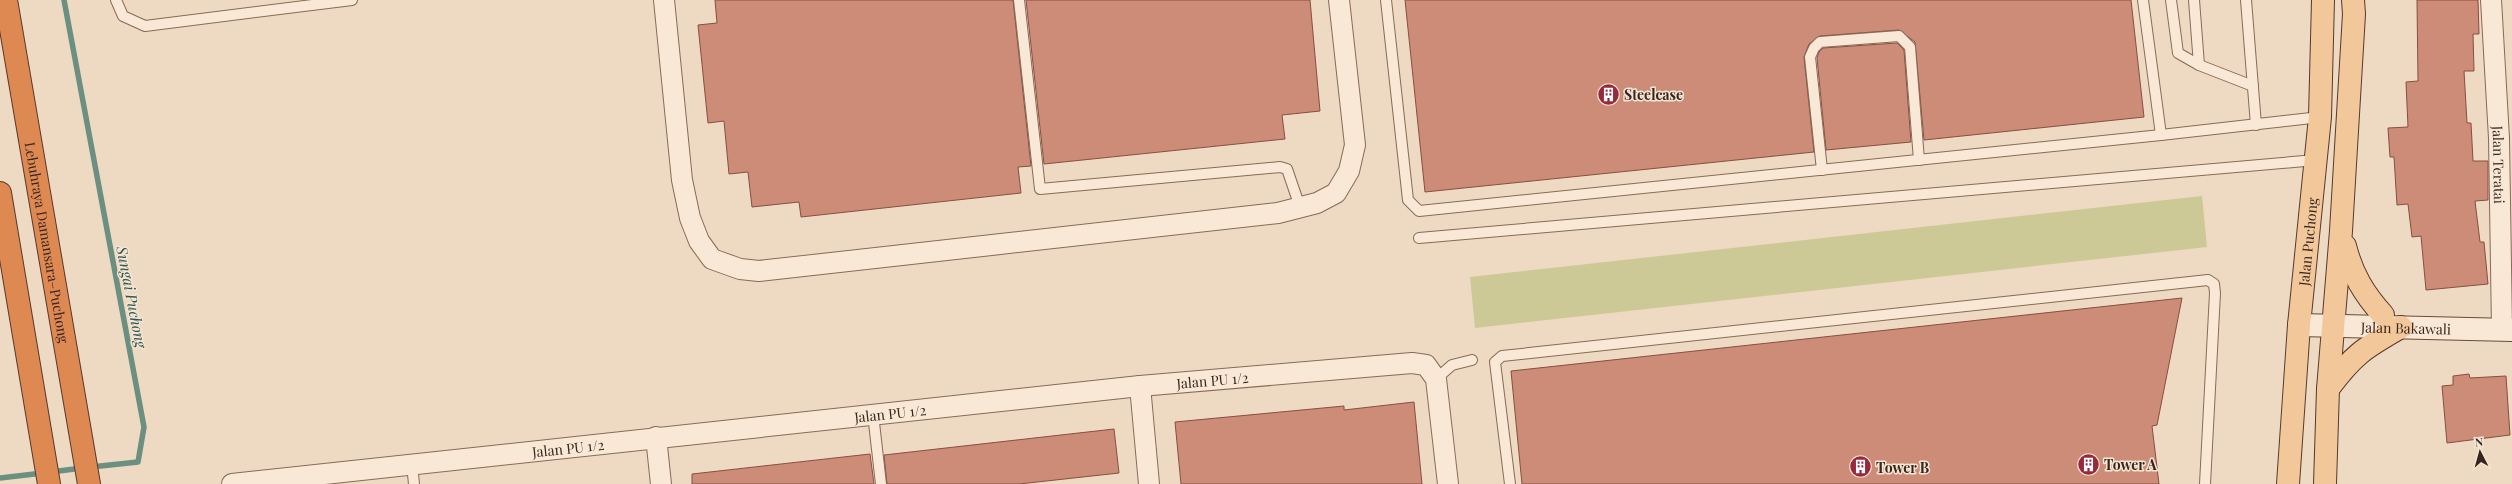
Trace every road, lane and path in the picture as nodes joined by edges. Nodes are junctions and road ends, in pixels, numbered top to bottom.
1 (6, 0) edge
2 (116, 0) edge
3 (352, 0) edge
4 (664, 0) edge
5 (1019, 0) edge
6 (1340, 0) edge
7 (1386, 0) edge
8 (2143, 0) edge
9 (2171, 0) edge
10 (2194, 0) edge
11 (2246, 0) edge
12 (2323, 0) edge
13 (2353, 0) edge
14 (2491, 0) edge
15 (2199, 65) junction
16 (2253, 86) junction
17 (2320, 117) junction
18 (2256, 125) junction
19 (2161, 136) junction
20 (2505, 136) edge
21 (1919, 160) junction
22 (2316, 160) junction
23 (1822, 170) junction
24 (0, 194) edge
25 (1300, 207) junction
26 (2341, 231) junction
27 (1419, 238) dead end
28 (2300, 321) junction
29 (2334, 321) junction
30 (2392, 321) junction
31 (2507, 323) edge
32 (1472, 360) dead end
33 (1436, 379) junction
34 (1140, 386) junction
35 (2328, 389) junction
36 (873, 414) junction
37 (656, 437) junction
38 (412, 464) junction
39 (49, 484) edge
40 (89, 484) edge
41 (232, 484) edge
42 (414, 484) edge
43 (661, 484) edge
44 (881, 484) edge
45 (1149, 484) edge
46 (1448, 484) edge
47 (1510, 484) edge
48 (2205, 484) edge
49 (2288, 484) edge
50 (2325, 484) edge

1 - 40 highway, Lebuhraya Damansara–Puchong
2 - 3 lane
4 - 25 street
5 - 25 lane
6 - 25 street
7 - 23 lane
8 - 19 lane
9 - 15 lane
10 - 15 lane
11 - 16 lane
12 - 17 main road, Jalan Puchong
13 - 26 main road
14 - 20 street, Jalan Teratai
15 - 16 lane
16 - 18 lane
17 - 18 lane
17 - 22 main road, Jalan Puchong
18 - 19 lane
19 - 21 lane
20 - 31 street, Jalan Teratai
21 - 23 lane
21 - 23 lane
22 - 27 lane
22 - 28 main road, Jalan Puchong
24 - 39 highway
26 - 29 main road
26 - 30 main road
28 - 29 main road, Jalan Bakawali
28 - 49 main road, Jalan Puchong
29 - 30 main road, Jalan Bakawali
29 - 35 main road
30 - 31 main road, Jalan Bakawali
30 - 35 main road
32 - 33 lane
33 - 34 street, Jalan PU 1/2
33 - 46 street
34 - 36 street, Jalan PU 1/2
34 - 45 street
35 - 50 main road
36 - 37 street, Jalan PU 1/2
36 - 44 lane
37 - 38 street, Jalan PU 1/2
37 - 43 street
38 - 41 street, Jalan PU 1/2
38 - 42 lane
47 - 48 lane

